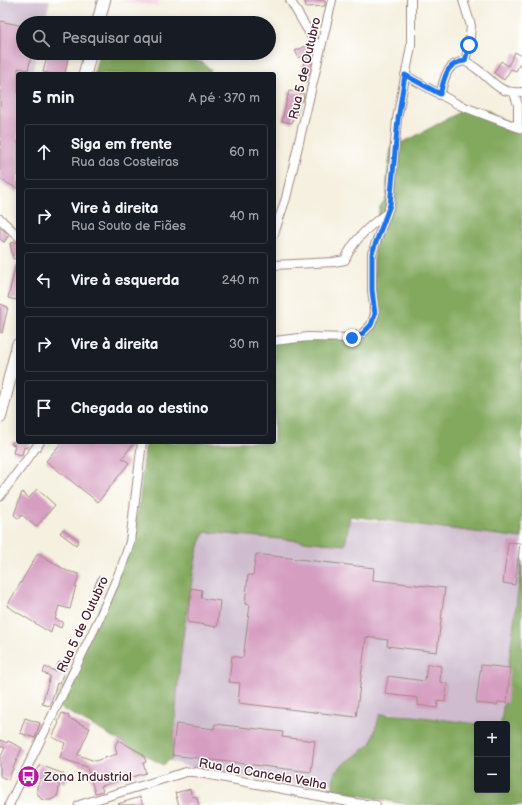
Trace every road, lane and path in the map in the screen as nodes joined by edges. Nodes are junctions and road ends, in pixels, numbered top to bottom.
1 (104, 0) edge
2 (290, 0) edge
3 (332, 0) edge
4 (411, 0) edge
5 (463, 0) edge
6 (100, 16) edge
7 (320, 51) junction
8 (88, 60) edge
9 (465, 61) junction
10 (85, 72) edge
11 (405, 75) junction
12 (518, 93) edge
13 (440, 94) junction
14 (520, 128) edge
15 (387, 213) junction
16 (0, 219) edge
17 (276, 228) edge
18 (16, 234) edge
19 (276, 264) edge
20 (276, 341) edge
21 (16, 353) edge
22 (0, 417) edge
23 (39, 444) edge
24 (142, 444) edge
25 (0, 496) edge
26 (14, 794) junction
27 (9, 805) edge
28 (18, 805) edge
29 (79, 805) edge
30 (376, 805) edge

1 - 6 main road
2 - 7 street
3 - 7 street, Rua 5 de Outubro
4 - 11 street
5 - 9 street
7 - 17 street, Rua 5 de Outubro
8 - 10 main road
9 - 12 street
9 - 13 street
11 - 13 street
11 - 15 street
12 - 14 street
13 - 14 street
15 - 19 street
15 - 20 street
16 - 18 street
21 - 22 main road
23 - 25 street
24 - 26 street, Rua 5 de Outubro
26 - 27 street, Rua 5 de Outubro
26 - 28 street
29 - 30 street, Rua da Cancela Velha

